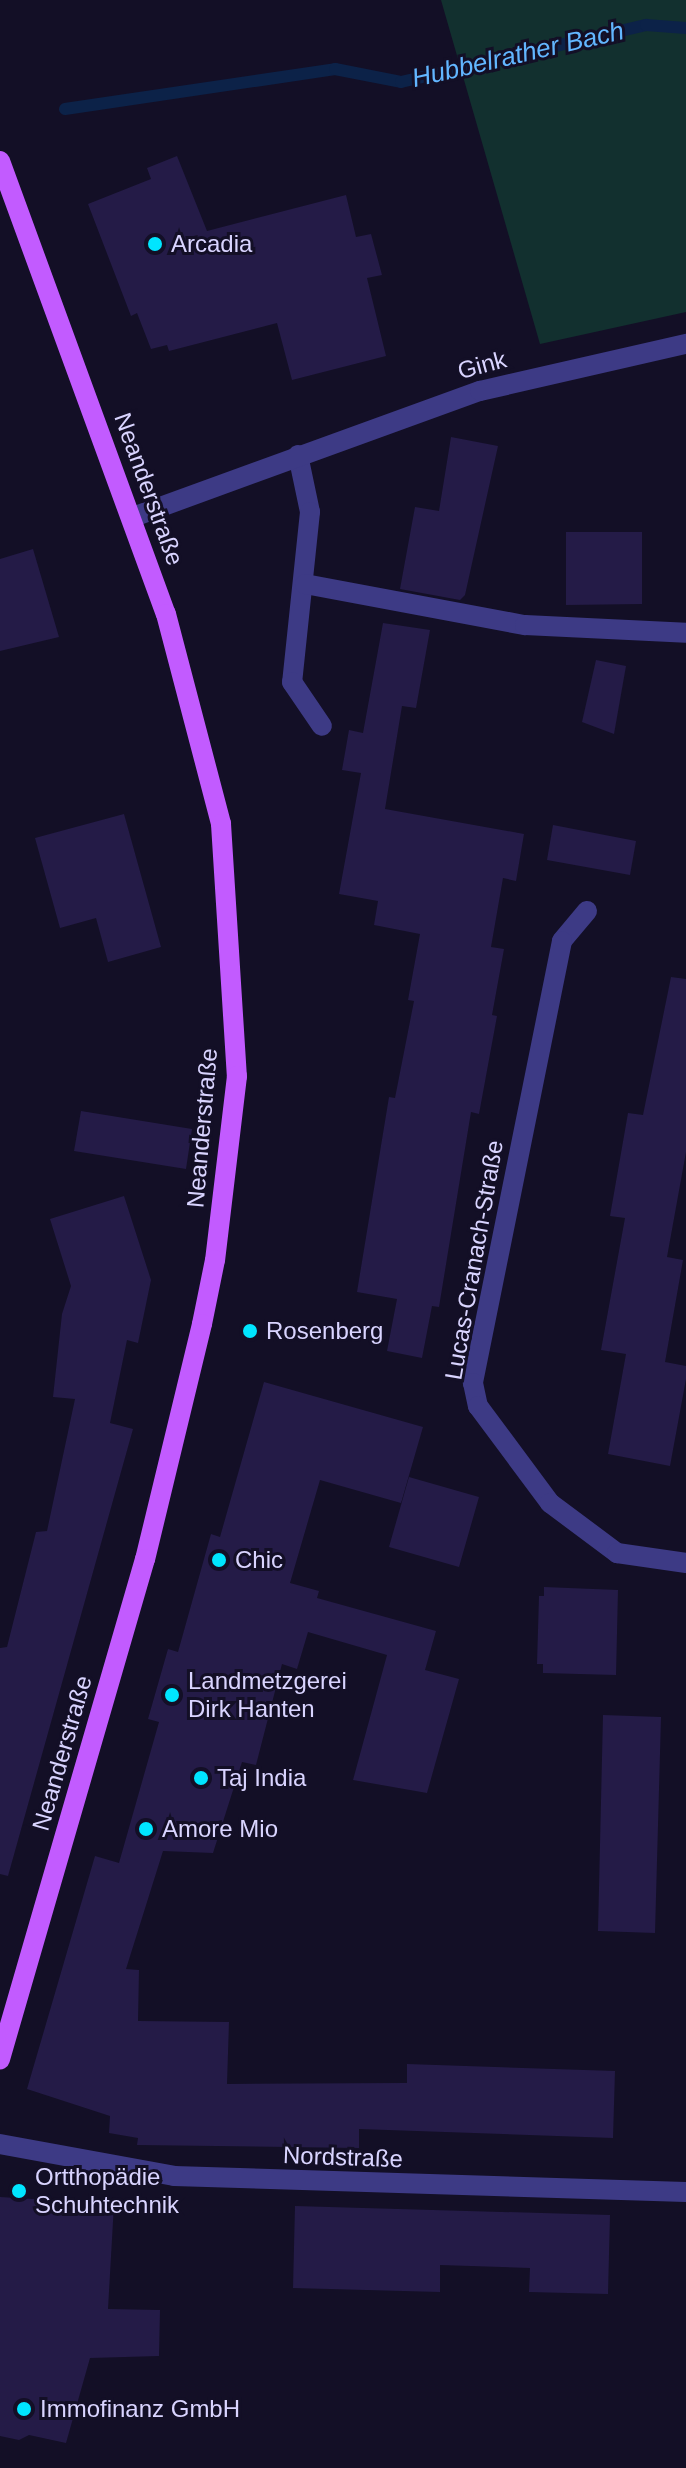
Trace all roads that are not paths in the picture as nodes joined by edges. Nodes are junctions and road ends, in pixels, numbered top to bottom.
1 (0, 161) edge
2 (686, 344) edge
3 (298, 455) junction
4 (133, 517) junction
5 (305, 584) junction
6 (686, 633) edge
7 (322, 726) dead end
8 (587, 911) dead end
9 (686, 1563) edge
10 (0, 2059) edge
11 (0, 2144) edge
12 (686, 2192) edge

1 - 4 main road, Neanderstraße
2 - 3 street, Gink
3 - 4 street, Gink
3 - 5 street
4 - 10 main road, Neanderstraße
5 - 6 street
5 - 7 street
8 - 9 street, Lucas-Cranach-Straße
11 - 12 street, Nordstraße

